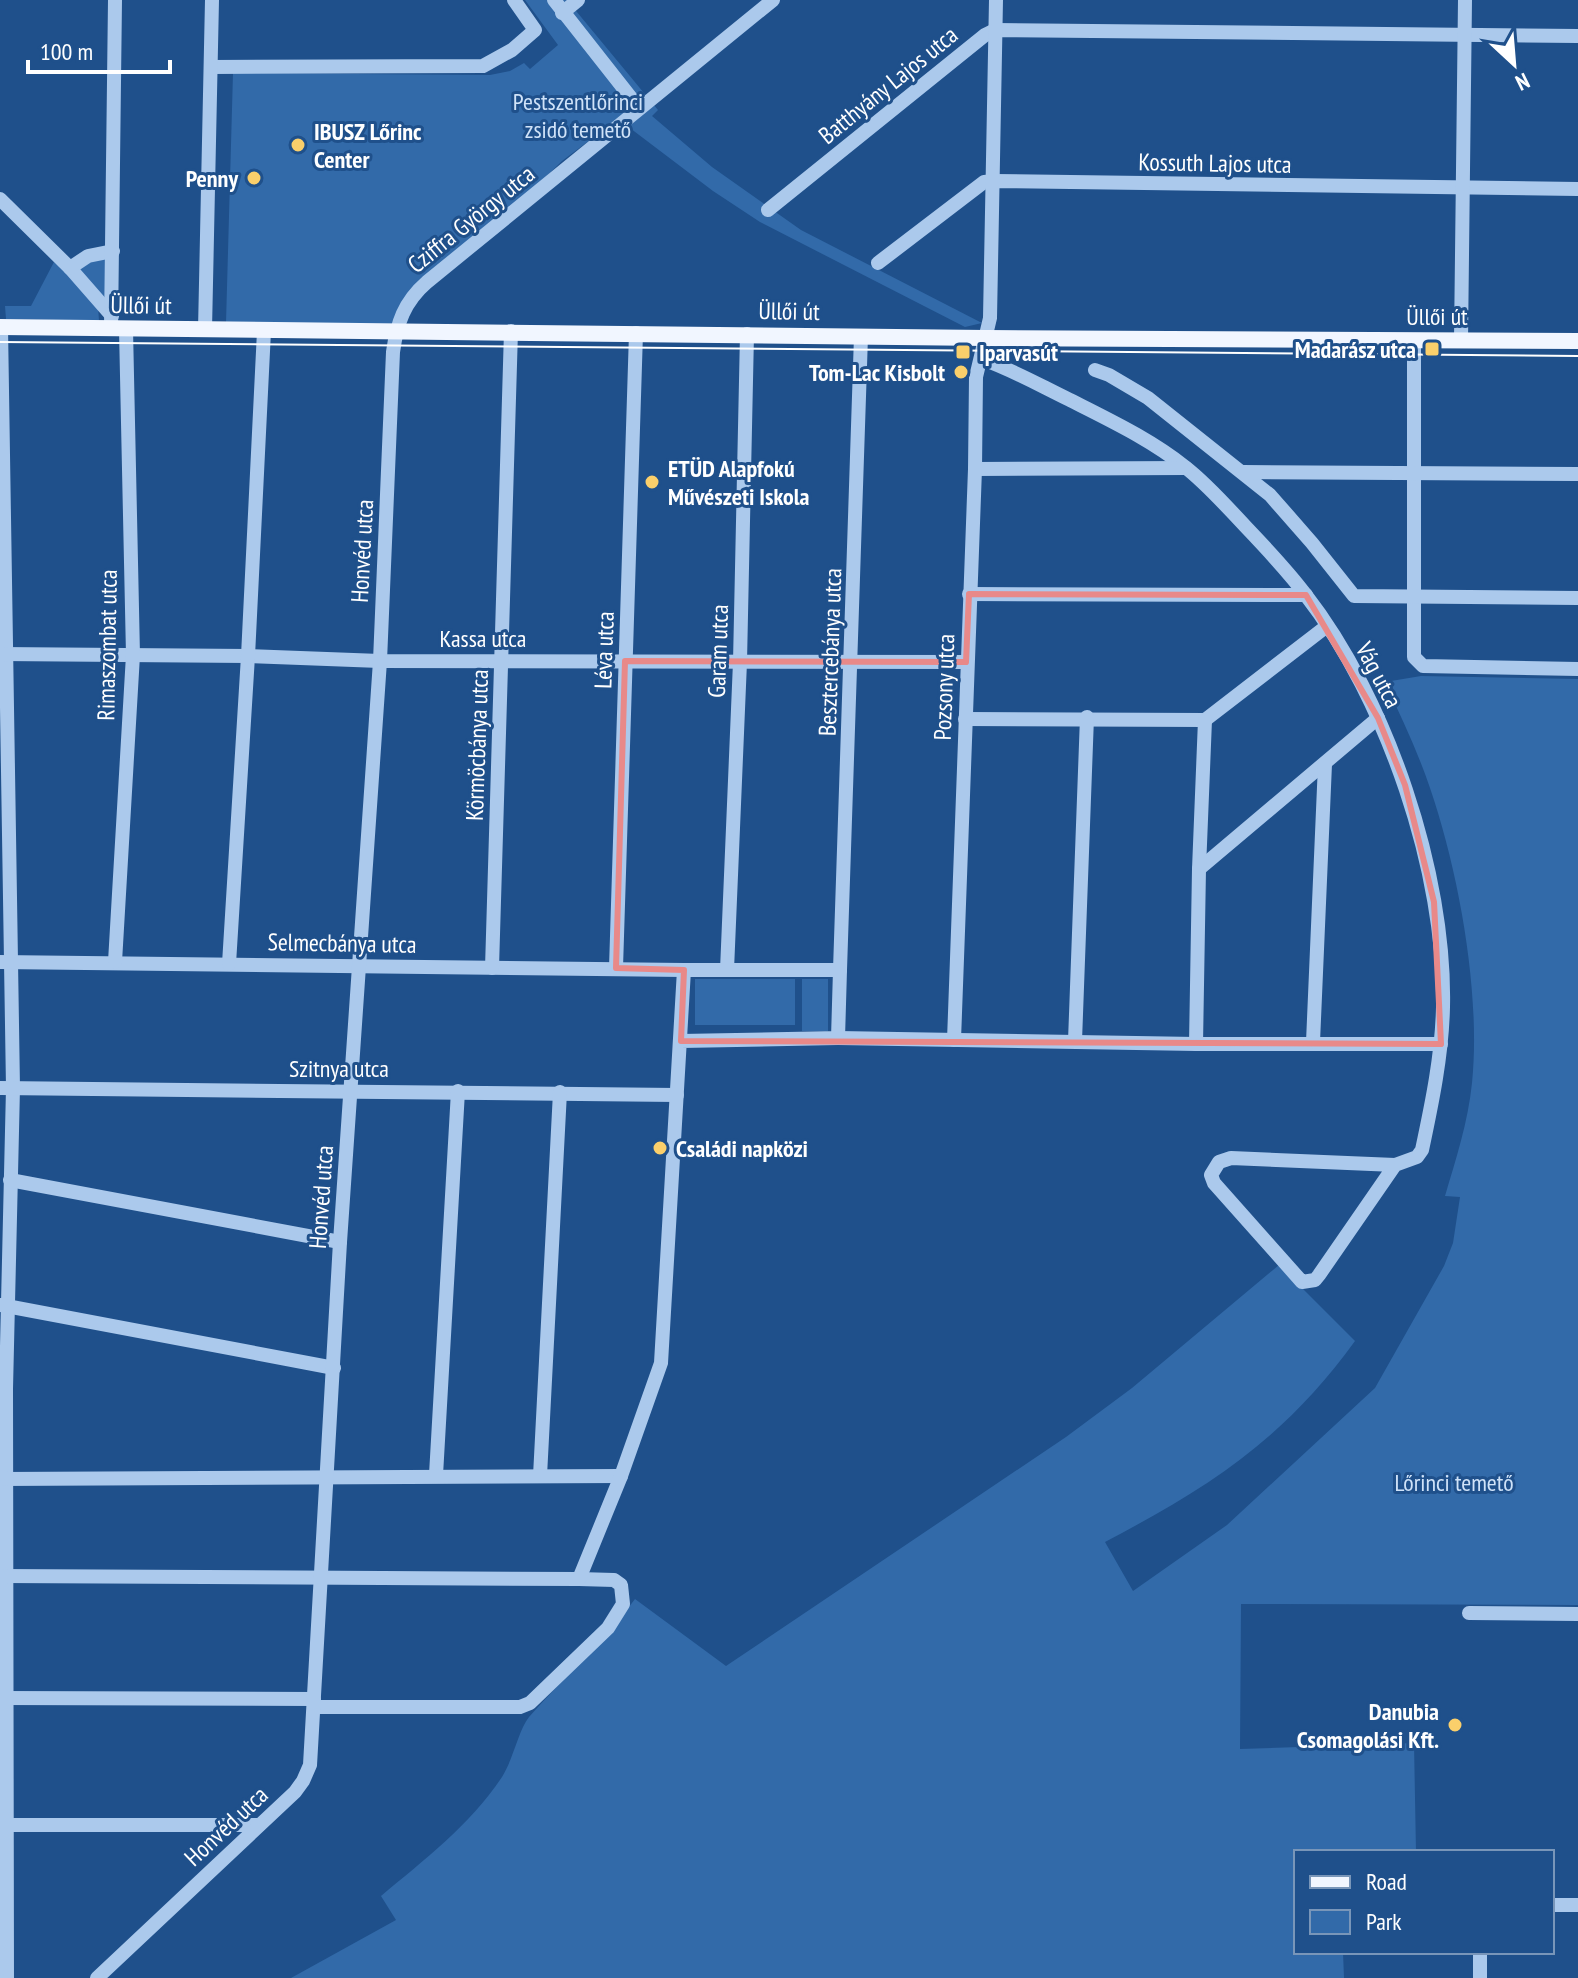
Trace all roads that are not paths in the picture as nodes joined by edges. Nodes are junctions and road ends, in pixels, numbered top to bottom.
1 (115, 0) edge
2 (212, 0) edge
3 (514, 0) edge
4 (578, 0) edge
5 (773, 0) edge
6 (996, 0) edge
7 (1465, 0) edge
8 (558, 6) edge
9 (995, 30) junction
10 (1465, 35) junction
11 (1578, 36) edge
12 (211, 67) junction
13 (639, 108) junction
14 (994, 181) junction
15 (1462, 188) junction
16 (1578, 189) edge
17 (0, 199) edge
18 (768, 210) dead end
19 (113, 251) junction
20 (878, 263) dead end
21 (70, 268) junction
22 (116, 324) junction
23 (0, 327) edge
24 (205, 330) junction
25 (396, 330) junction
26 (264, 331) junction
27 (511, 331) junction
28 (636, 333) junction
29 (747, 334) junction
30 (861, 336) junction
31 (986, 338) junction
32 (1414, 340) junction
33 (1461, 340) junction
34 (1578, 341) edge
35 (982, 359) junction
36 (1095, 370) dead end
37 (1186, 468) junction
38 (975, 469) junction
39 (1243, 472) junction
40 (1416, 472) junction
41 (1578, 474) edge
42 (969, 594) junction
43 (1306, 595) junction
44 (1413, 598) junction
45 (1578, 598) edge
46 (1327, 626) junction
47 (4, 654) edge
48 (133, 655) junction
49 (248, 656) junction
50 (501, 660) junction
51 (380, 661) junction
52 (625, 661) junction
53 (740, 662) junction
54 (966, 662) junction
55 (852, 663) junction
56 (1578, 669) edge
57 (1087, 717) junction
58 (1378, 718) junction
59 (965, 719) junction
60 (1205, 720) junction
61 (1325, 764) junction
62 (1199, 869) junction
63 (6, 962) edge
64 (115, 962) junction
65 (229, 964) junction
66 (360, 965) junction
67 (492, 968) junction
68 (616, 968) junction
69 (684, 970) junction
70 (727, 970) junction
71 (840, 970) junction
72 (838, 1038) junction
73 (954, 1040) junction
74 (681, 1041) junction
75 (1075, 1041) junction
76 (1313, 1042) junction
77 (1196, 1044) junction
78 (1441, 1044) junction
79 (6, 1088) edge
80 (351, 1090) junction
81 (458, 1091) junction
82 (560, 1092) junction
83 (677, 1095) junction
84 (1395, 1165) junction
85 (10, 1180) junction
86 (340, 1242) junction
87 (3, 1306) edge
88 (334, 1368) junction
89 (3, 1389) edge
90 (436, 1475) junction
91 (326, 1476) junction
92 (540, 1476) junction
93 (621, 1476) junction
94 (3, 1479) edge
95 (3, 1576) edge
96 (321, 1576) junction
97 (579, 1579) junction
98 (1469, 1613) dead end
99 (1578, 1614) edge
100 (3, 1698) edge
101 (314, 1703) junction
102 (4, 1825) edge
103 (259, 1825) junction
104 (1554, 1905) edge
105 (1578, 1905) edge
106 (1480, 1954) edge
107 (7, 1978) edge
108 (97, 1978) edge
109 (1480, 1978) edge

1 - 19 street, Rimaszombat utca
2 - 12 street
3 - 12 street
4 - 8 street
5 - 13 street, Cziffra György utca
6 - 9 street, Pozsony utca
7 - 10 street
8 - 13 street
9 - 10 street, Batthyány Lajos utca
9 - 14 street, Pozsony utca
9 - 18 street, Batthyány Lajos utca
10 - 11 street, Batthyány Lajos utca
10 - 15 street
12 - 24 street
13 - 25 street, Cziffra György utca
14 - 15 street, Kossuth Lajos utca
14 - 20 street
14 - 31 street, Pozsony utca
15 - 16 street, Kossuth Lajos utca
15 - 33 street
17 - 21 street
19 - 21 street
19 - 22 street, Rimaszombat utca
21 - 22 street
22 - 23 main road, Üllői út
22 - 24 main road, Üllői út
22 - 48 street, Rimaszombat utca
23 - 47 street
24 - 26 main road, Üllői út
25 - 26 main road, Üllői út
25 - 27 main road, Üllői út
25 - 51 street, Honvéd utca
26 - 49 street
27 - 28 main road, Üllői út
27 - 50 street, Körmöcbánya utca
28 - 29 main road, Üllői út
28 - 52 street, Léva utca
29 - 30 main road, Üllői út
29 - 53 street, Garam utca
30 - 31 main road, Üllői út
30 - 55 street, Besztercebánya utca
31 - 32 main road, Üllői út
31 - 35 street, Pozsony utca
32 - 33 main road, Üllői út
32 - 40 street
33 - 34 main road, Üllői út
35 - 37 street, Vág utca
35 - 38 street, Pozsony utca
36 - 39 street
37 - 38 street
37 - 43 street, Vág utca
38 - 42 street, Pozsony utca
39 - 40 street
39 - 44 street
40 - 41 street
40 - 44 street
42 - 43 street
42 - 54 street, Pozsony utca
43 - 46 street, Vág utca
44 - 45 street
44 - 56 street
46 - 58 street, Vág utca
46 - 60 street
47 - 48 street, Kassa utca
47 - 63 street
48 - 49 street, Kassa utca
48 - 64 street, Rimaszombat utca
49 - 51 street, Kassa utca
49 - 65 street
50 - 51 street, Kassa utca
50 - 52 street, Kassa utca
50 - 67 street, Körmöcbánya utca
51 - 66 street, Honvéd utca
52 - 53 street, Kassa utca
52 - 68 street, Léva utca
53 - 55 street, Kassa utca
53 - 70 street, Garam utca
54 - 55 street, Kassa utca
54 - 59 street, Pozsony utca
55 - 71 street, Besztercebánya utca
57 - 59 street
57 - 60 street
57 - 75 street
58 - 61 street
58 - 78 street, Vág utca
59 - 73 street, Pozsony utca
60 - 62 street
61 - 62 street
61 - 76 street
62 - 77 street
63 - 64 street, Selmecbánya utca
63 - 79 street
64 - 65 street, Selmecbánya utca
65 - 66 street, Selmecbánya utca
66 - 67 street, Selmecbánya utca
66 - 80 street, Honvéd utca
67 - 68 street, Selmecbánya utca
68 - 69 street, Selmecbánya utca
69 - 70 street, Selmecbánya utca
69 - 74 street
70 - 71 street, Selmecbánya utca
71 - 72 street, Besztercebánya utca
72 - 73 street
72 - 74 street
73 - 75 street
74 - 83 street
75 - 77 street
76 - 77 street
76 - 78 street
78 - 84 street, Vág utca
79 - 80 street, Szitnya utca
79 - 85 street
80 - 81 street, Szitnya utca
80 - 86 street, Honvéd utca
81 - 82 street, Szitnya utca
81 - 90 street
82 - 83 street, Szitnya utca
82 - 92 street
83 - 93 street
84 - 84 street
85 - 86 street
85 - 87 street
86 - 88 street, Honvéd utca
87 - 88 street
87 - 89 street
88 - 91 street, Honvéd utca
89 - 94 street
90 - 91 street
90 - 92 street
91 - 94 street
91 - 96 street, Honvéd utca
92 - 93 street
93 - 97 street
94 - 95 street
95 - 96 street
95 - 100 street
96 - 97 street
96 - 101 street, Honvéd utca
97 - 101 street
98 - 99 street
100 - 101 street
100 - 102 street
101 - 103 street, Honvéd utca
102 - 103 street
102 - 107 street
103 - 108 street, Honvéd utca
104 - 105 street
106 - 109 street

